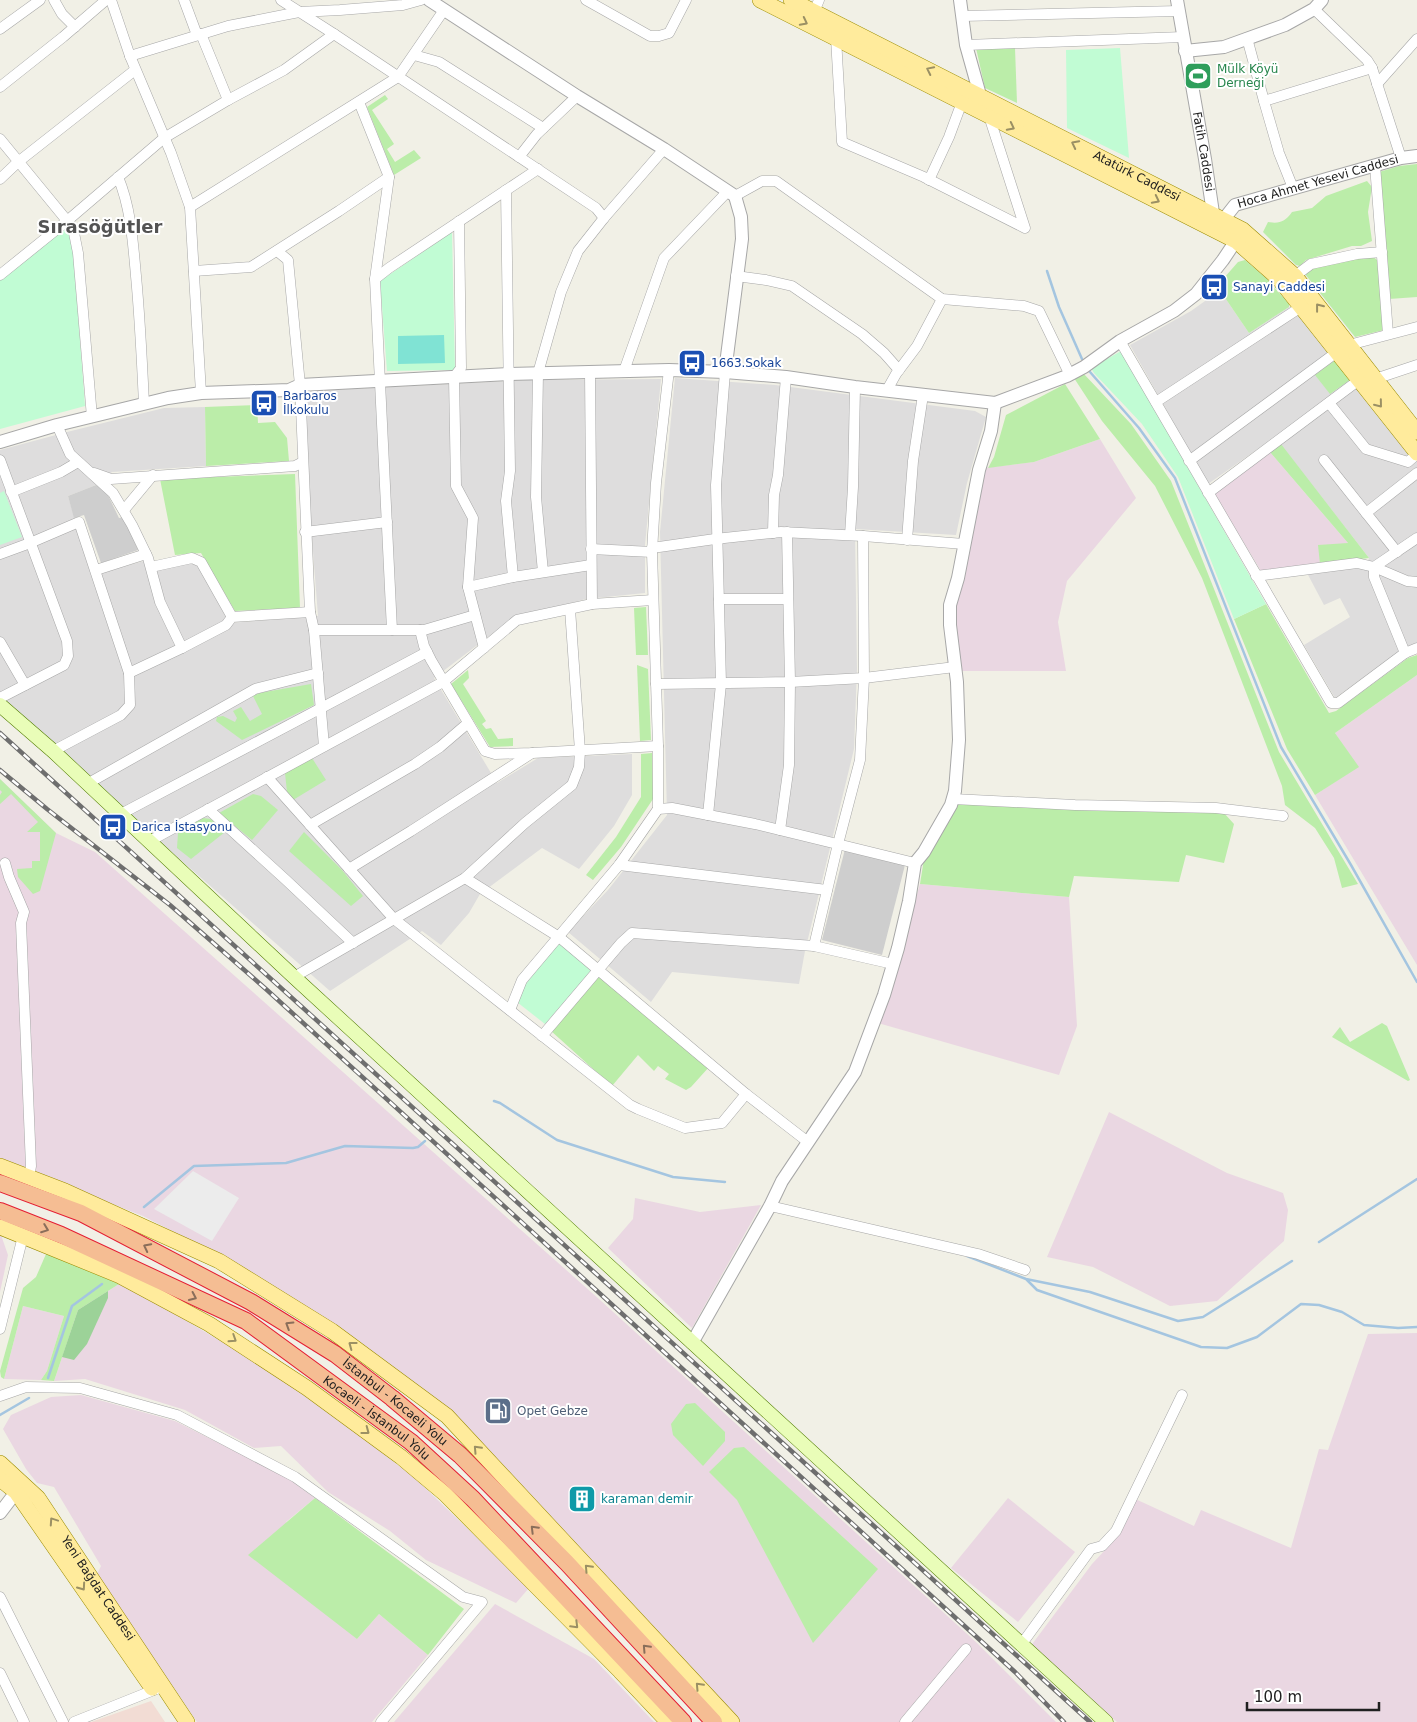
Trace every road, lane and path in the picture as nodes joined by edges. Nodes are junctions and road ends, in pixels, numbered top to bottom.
1 (40, 0) edge
2 (54, 0) edge
3 (106, 0) edge
4 (111, 0) edge
5 (184, 0) edge
6 (281, 0) edge
7 (421, 0) edge
8 (429, 0) edge
9 (586, 0) edge
10 (686, 0) edge
11 (760, 0) edge
12 (790, 0) edge
13 (958, 1) edge
14 (1318, 5) edge
15 (817, 6) edge
16 (1178, 6) edge
17 (444, 10) junction
18 (299, 12) junction
19 (962, 16) junction
20 (76, 27) junction
21 (0, 29) edge
22 (199, 34) junction
23 (334, 34) junction
24 (1183, 37) junction
25 (836, 38) junction
26 (1247, 38) junction
27 (1417, 39) edge
28 (966, 45) junction
29 (1185, 51) junction
30 (414, 55) junction
31 (130, 56) junction
32 (1372, 68) junction
33 (135, 70) junction
34 (398, 77) junction
35 (1377, 84) junction
36 (0, 87) edge
37 (980, 95) junction
38 (577, 96) junction
39 (228, 100) junction
40 (1264, 101) junction
41 (359, 102) junction
42 (962, 102) junction
43 (989, 116) junction
44 (543, 128) junction
45 (164, 138) junction
46 (0, 139) edge
47 (664, 149) junction
48 (1417, 156) edge
49 (519, 157) junction
50 (1401, 158) junction
51 (18, 162) junction
52 (1375, 165) junction
53 (538, 169) junction
54 (389, 177) junction
55 (118, 178) junction
56 (0, 179) edge
57 (929, 180) junction
58 (1293, 188) junction
59 (506, 190) junction
60 (732, 193) junction
61 (190, 207) junction
62 (1219, 216) junction
63 (604, 218) junction
64 (67, 221) junction
65 (459, 221) junction
66 (1239, 235) junction
67 (277, 251) junction
68 (1382, 252) junction
69 (194, 271) junction
70 (0, 275) edge
71 (736, 276) junction
72 (1295, 276) junction
73 (376, 279) junction
74 (942, 299) junction
75 (1301, 307) junction
76 (1417, 327) edge
77 (1388, 334) junction
78 (1120, 341) junction
79 (1343, 349) junction
80 (1417, 365) edge
81 (669, 370) junction
82 (899, 370) junction
83 (590, 371) junction
84 (624, 371) junction
85 (726, 372) junction
86 (538, 373) junction
87 (509, 374) junction
88 (454, 376) junction
89 (1067, 376) junction
90 (786, 378) junction
91 (381, 380) junction
92 (1359, 380) junction
93 (1377, 381) junction
94 (300, 385) junction
95 (855, 387) junction
96 (887, 390) junction
97 (201, 393) junction
98 (923, 395) junction
99 (1156, 402) junction
100 (995, 403) junction
101 (1328, 403) junction
102 (144, 404) junction
103 (92, 417) junction
104 (57, 425) junction
105 (1416, 430) edge
106 (0, 442) edge
107 (1417, 454) edge
108 (0, 460) edge
109 (1189, 460) junction
110 (1324, 460) dead end
111 (78, 462) junction
112 (303, 462) junction
113 (90, 472) junction
114 (1417, 472) edge
115 (153, 475) junction
116 (11, 492) junction
117 (1208, 493) junction
118 (124, 510) junction
119 (1366, 513) junction
120 (387, 522) junction
121 (305, 532) junction
122 (787, 532) junction
123 (773, 533) junction
124 (850, 535) junction
125 (863, 536) junction
126 (718, 538) junction
127 (1417, 538) edge
128 (907, 540) junction
129 (30, 544) junction
130 (964, 544) junction
131 (591, 549) junction
132 (652, 550) junction
133 (1397, 552) junction
134 (0, 554) edge
135 (146, 554) junction
136 (591, 565) junction
137 (151, 567) junction
138 (1374, 567) junction
139 (96, 570) junction
140 (543, 572) junction
141 (1256, 576) junction
142 (513, 577) junction
143 (1417, 582) edge
144 (468, 587) junction
145 (719, 599) junction
146 (788, 599) junction
147 (653, 600) junction
148 (592, 604) junction
149 (570, 609) junction
150 (310, 612) junction
151 (475, 615) junction
152 (232, 617) junction
153 (314, 630) junction
154 (392, 630) junction
155 (420, 630) junction
156 (0, 642) edge
157 (182, 648) junction
158 (484, 648) junction
159 (1417, 648) edge
160 (427, 652) junction
161 (1404, 653) junction
162 (955, 667) junction
163 (129, 673) junction
164 (318, 673) junction
165 (864, 678) junction
166 (443, 682) junction
167 (790, 682) junction
168 (656, 684) junction
169 (721, 684) junction
170 (24, 685) junction
171 (0, 698) edge
172 (0, 705) edge
173 (321, 709) junction
174 (468, 723) junction
175 (324, 746) junction
176 (658, 746) junction
177 (580, 751) junction
178 (53, 752) junction
179 (532, 754) junction
180 (267, 777) junction
181 (87, 784) junction
182 (952, 799) junction
183 (208, 809) junction
184 (658, 809) junction
185 (119, 814) junction
186 (708, 815) junction
187 (1283, 816) dead end
188 (310, 825) junction
189 (780, 830) junction
190 (148, 842) junction
191 (838, 844) junction
192 (5, 863) dead end
193 (915, 863) junction
194 (619, 865) junction
195 (349, 869) junction
196 (465, 878) junction
197 (827, 890) junction
198 (394, 919) junction
199 (558, 936) junction
200 (353, 943) junction
201 (814, 946) junction
202 (893, 964) junction
203 (598, 970) junction
204 (294, 977) junction
205 (510, 1010) junction
206 (542, 1036) junction
207 (746, 1094) junction
208 (808, 1142) junction
209 (0, 1166) edge
210 (29, 1177) junction
211 (0, 1183) edge
212 (770, 1206) junction
213 (0, 1211) edge
214 (0, 1227) edge
215 (23, 1236) junction
216 (1025, 1270) dead end
217 (0, 1329) edge
218 (692, 1343) junction
219 (1182, 1395) dead end
220 (0, 1396) edge
221 (0, 1463) edge
222 (0, 1479) edge
223 (16, 1492) junction
224 (0, 1513) edge
225 (0, 1597) edge
226 (1021, 1645) junction
227 (966, 1649) dead end
228 (0, 1673) edge
229 (158, 1689) junction
230 (24, 1722) edge
231 (63, 1722) edge
232 (74, 1722) edge
233 (175, 1722) edge
234 (187, 1722) edge
235 (381, 1722) edge
236 (668, 1722) edge
237 (683, 1722) edge
238 (714, 1722) edge
239 (732, 1722) edge
240 (905, 1722) edge
241 (1106, 1722) edge

1 - 21 street
2 - 20 street
3 - 20 street
4 - 31 street
5 - 22 street
6 - 18 street
7 - 18 street
8 - 17 street
9 - 10 street
11 -> 25 main road
12 - 15 main road, Atatürk Caddesi
13 - 19 street
14 - 26 street
14 - 32 street
37 -> 15 main road, Atatürk Caddesi
16 - 19 street
16 - 24 street, Fatih Caddesi
17 - 30 street
17 - 38 street
18 - 22 street
18 - 23 street
19 - 28 street
20 - 36 street
22 - 31 street
22 - 39 street
23 - 34 street
23 - 39 street
24 - 28 street
24 - 29 street, Fatih Caddesi
25 - 42 main road
25 - 57 street
26 - 29 street
26 - 40 street
27 - 35 street
28 - 37 street
29 - 62 street, Fatih Caddesi
30 - 34 street
30 - 44 street
31 - 33 street
32 - 35 street
32 - 40 street
33 - 45 street
33 - 51 street
34 - 41 street
34 - 49 street
35 - 50 street
62 -> 37 main road, Atatürk Caddesi
38 - 44 street
38 - 47 street
39 - 45 street
40 - 58 street
41 - 54 street
41 - 61 street
42 - 43 main road
42 - 57 street
43 - 57 street
43 -> 66 main road
44 - 49 street
45 - 55 street
45 - 61 street
46 - 51 street
47 - 60 street
47 - 63 street
48 - 50 street, Hoca Ahmet Yesevi Caddesi
49 - 53 street
50 - 52 street, Hoca Ahmet Yesevi Caddesi
51 - 56 street
51 - 64 street
52 - 58 street, Hoca Ahmet Yesevi Caddesi
52 - 68 street
53 - 59 street
53 - 63 street
54 - 67 street
54 - 73 street
55 - 64 street
55 - 102 street
58 - 62 street, Hoca Ahmet Yesevi Caddesi
59 - 65 street
59 - 87 street
60 - 71 street
60 - 74 street
60 - 84 street
61 - 69 street
62 - 66 main road, Atatürk Caddesi
63 - 86 street
64 - 70 street
64 - 103 street
65 - 73 street
65 - 88 street
66 - 72 main road, Atatürk Caddesi
66 - 75 main road
66 - 78 street
67 - 69 street
67 - 94 street
68 - 72 street
68 - 77 street
69 - 97 street
71 - 82 street
71 - 85 street
79 -> 72 main road, Atatürk Caddesi
73 - 91 street
74 - 82 street
74 - 89 street
75 - 79 main road
75 - 99 street
76 - 77 street
77 - 79 street
78 - 89 street
78 - 99 street
79 - 92 main road
79 - 93 main road, Atatürk Caddesi
79 - 109 street
80 - 93 street
81 - 84 street
81 - 85 street
81 - 132 street
82 - 96 street
83 - 84 street
83 - 86 street
83 - 131 street
85 - 90 street
85 - 126 street
86 - 87 street
86 - 140 street
87 - 88 street
87 - 142 street
88 - 91 street
88 - 144 street
89 - 100 street
90 - 95 street
90 - 123 street
91 - 94 street
91 - 120 street
92 - 101 street
92 -> 107 main road
93 - 105 main road, Atatürk Caddesi
94 - 97 street
94 - 112 street
95 - 96 street
95 - 124 street
96 - 98 street
97 - 102 street
98 - 100 street
98 - 128 street
99 - 109 street
100 - 130 street
101 - 107 street
101 - 117 street
102 - 103 street
103 - 104 street
104 - 106 street
104 - 111 street
108 - 116 street
109 - 117 street
110 - 119 street
111 - 113 street
111 - 116 street
112 - 115 street
112 - 121 street
113 - 115 street
113 - 118 street
114 - 119 street
115 - 118 street
116 - 129 street
117 - 141 street
118 - 135 street
119 - 133 street
120 - 121 street
120 - 154 street
121 - 150 street
122 - 123 street
122 - 124 street
122 - 146 street
123 - 126 street
124 - 125 street
125 - 128 street
125 - 165 street
126 - 132 street
126 - 145 street
127 - 133 street
128 - 130 street
129 - 134 street
129 - 139 street
129 - 170 street
130 - 162 street
131 - 132 street
131 - 136 street
132 - 147 street
133 - 138 street
135 - 137 street
135 - 139 street
136 - 140 street
136 - 148 street
137 - 152 street
137 - 157 street
138 - 141 street
138 - 143 street
138 - 161 street
139 - 163 street
140 - 142 street
141 - 161 street
142 - 144 street
144 - 151 street
145 - 146 street
145 - 169 street
146 - 167 street
147 - 148 street
147 - 168 street
148 - 149 street
149 - 158 street
149 - 177 street
150 - 152 street
150 - 153 street
151 - 155 street
151 - 158 street
152 - 157 street
153 - 154 street
153 - 164 street
154 - 155 street
155 - 160 street
156 - 170 street
157 - 163 street
158 - 166 street
159 - 161 street
160 - 166 street
160 - 173 street
162 - 165 street
162 - 182 street
163 - 178 street
164 - 173 street
164 - 181 street
165 - 167 street
165 - 191 street
166 - 174 street
166 - 175 street
167 - 169 street
167 - 189 street
168 - 169 street
168 - 176 street
169 - 186 street
170 - 171 street
172 - 178 main road
173 - 175 street
173 - 185 street
174 - 179 street
174 - 188 street
175 - 180 street
176 - 177 street
176 - 184 street
177 - 179 street
177 - 196 street
178 - 181 main road
179 - 195 street
180 - 183 street
180 - 188 street
181 - 185 main road
182 - 187 street
182 - 193 street
183 - 190 street
183 - 200 street
184 - 186 street
184 - 194 street
185 - 190 main road
186 - 189 street
188 - 195 street
189 - 191 street
190 - 204 main road
191 - 193 street
191 - 197 street
192 - 210 street
193 - 202 street
194 - 197 street
194 - 199 street
195 - 198 street
196 - 198 street
196 - 199 street
197 - 201 street
198 - 200 street
198 - 205 street
199 - 203 street
199 - 205 street
200 - 204 street
201 - 202 street
201 - 203 street
202 - 208 street
203 - 206 street
203 - 207 street
204 - 218 main road
205 - 206 street
206 - 207 street
207 - 208 street
208 - 212 street
209 - 210 main road
239 -> 210 main road
238 -> 211 highway, İstanbul - Kocaeli Yolu
212 - 216 street
212 - 218 street
213 -> 237 highway, Kocaeli - İstanbul Yolu
214 - 215 main road
215 - 217 street
215 -> 236 main road
218 - 226 main road
219 - 226 street
220 - 235 street
229 -> 221 main road, Yeni Bağdat Caddesi
222 - 223 main road, Yeni Bağdat Caddesi
223 - 224 street
223 -> 229 main road, Yeni Bağdat Caddesi
225 - 231 street
226 - 241 main road
227 - 240 street
228 - 230 street
229 - 232 street
229 - 233 main road, Yeni Bağdat Caddesi
229 - 234 main road, Yeni Bağdat Caddesi

